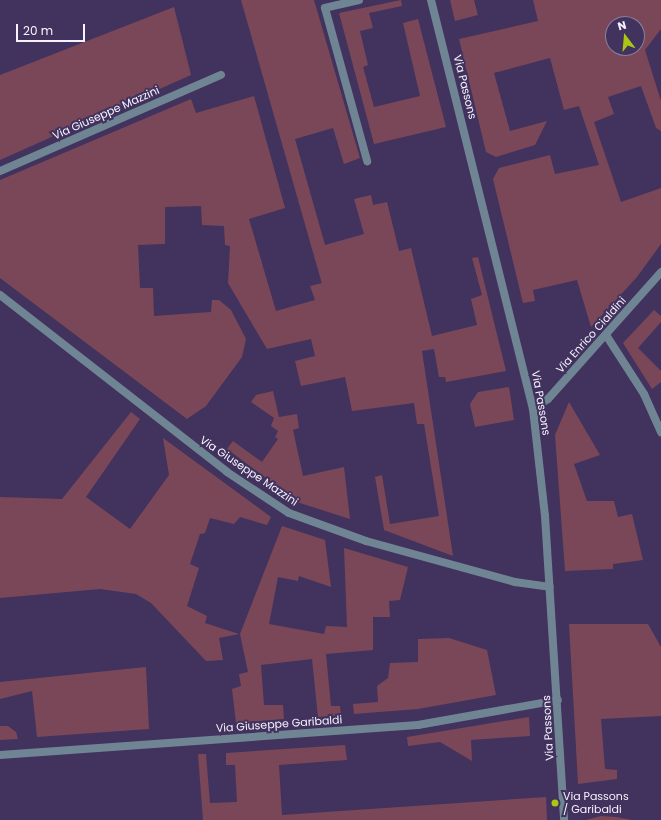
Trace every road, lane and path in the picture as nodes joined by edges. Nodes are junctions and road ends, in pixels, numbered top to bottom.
1 (359, 0) edge
2 (431, 0) edge
3 (221, 75) dead end
4 (367, 161) dead end
5 (0, 171) edge
6 (661, 272) edge
7 (0, 295) edge
8 (606, 335) junction
9 (533, 409) junction
10 (661, 432) edge
11 (550, 587) junction
12 (558, 700) junction
13 (0, 755) edge
14 (564, 820) edge

1 - 4 street
2 - 9 street, Via Passons
3 - 5 street, Via Giuseppe Mazzini
6 - 8 street, Via Enrico Cialdini
7 - 11 street, Via Giuseppe Mazzini
8 - 9 street, Via Enrico Cialdini
8 - 10 street
9 - 11 street, Via Passons
11 - 12 street, Via Passons
12 - 13 street, Via Giuseppe Garibaldi
12 - 14 street, Via Passons

